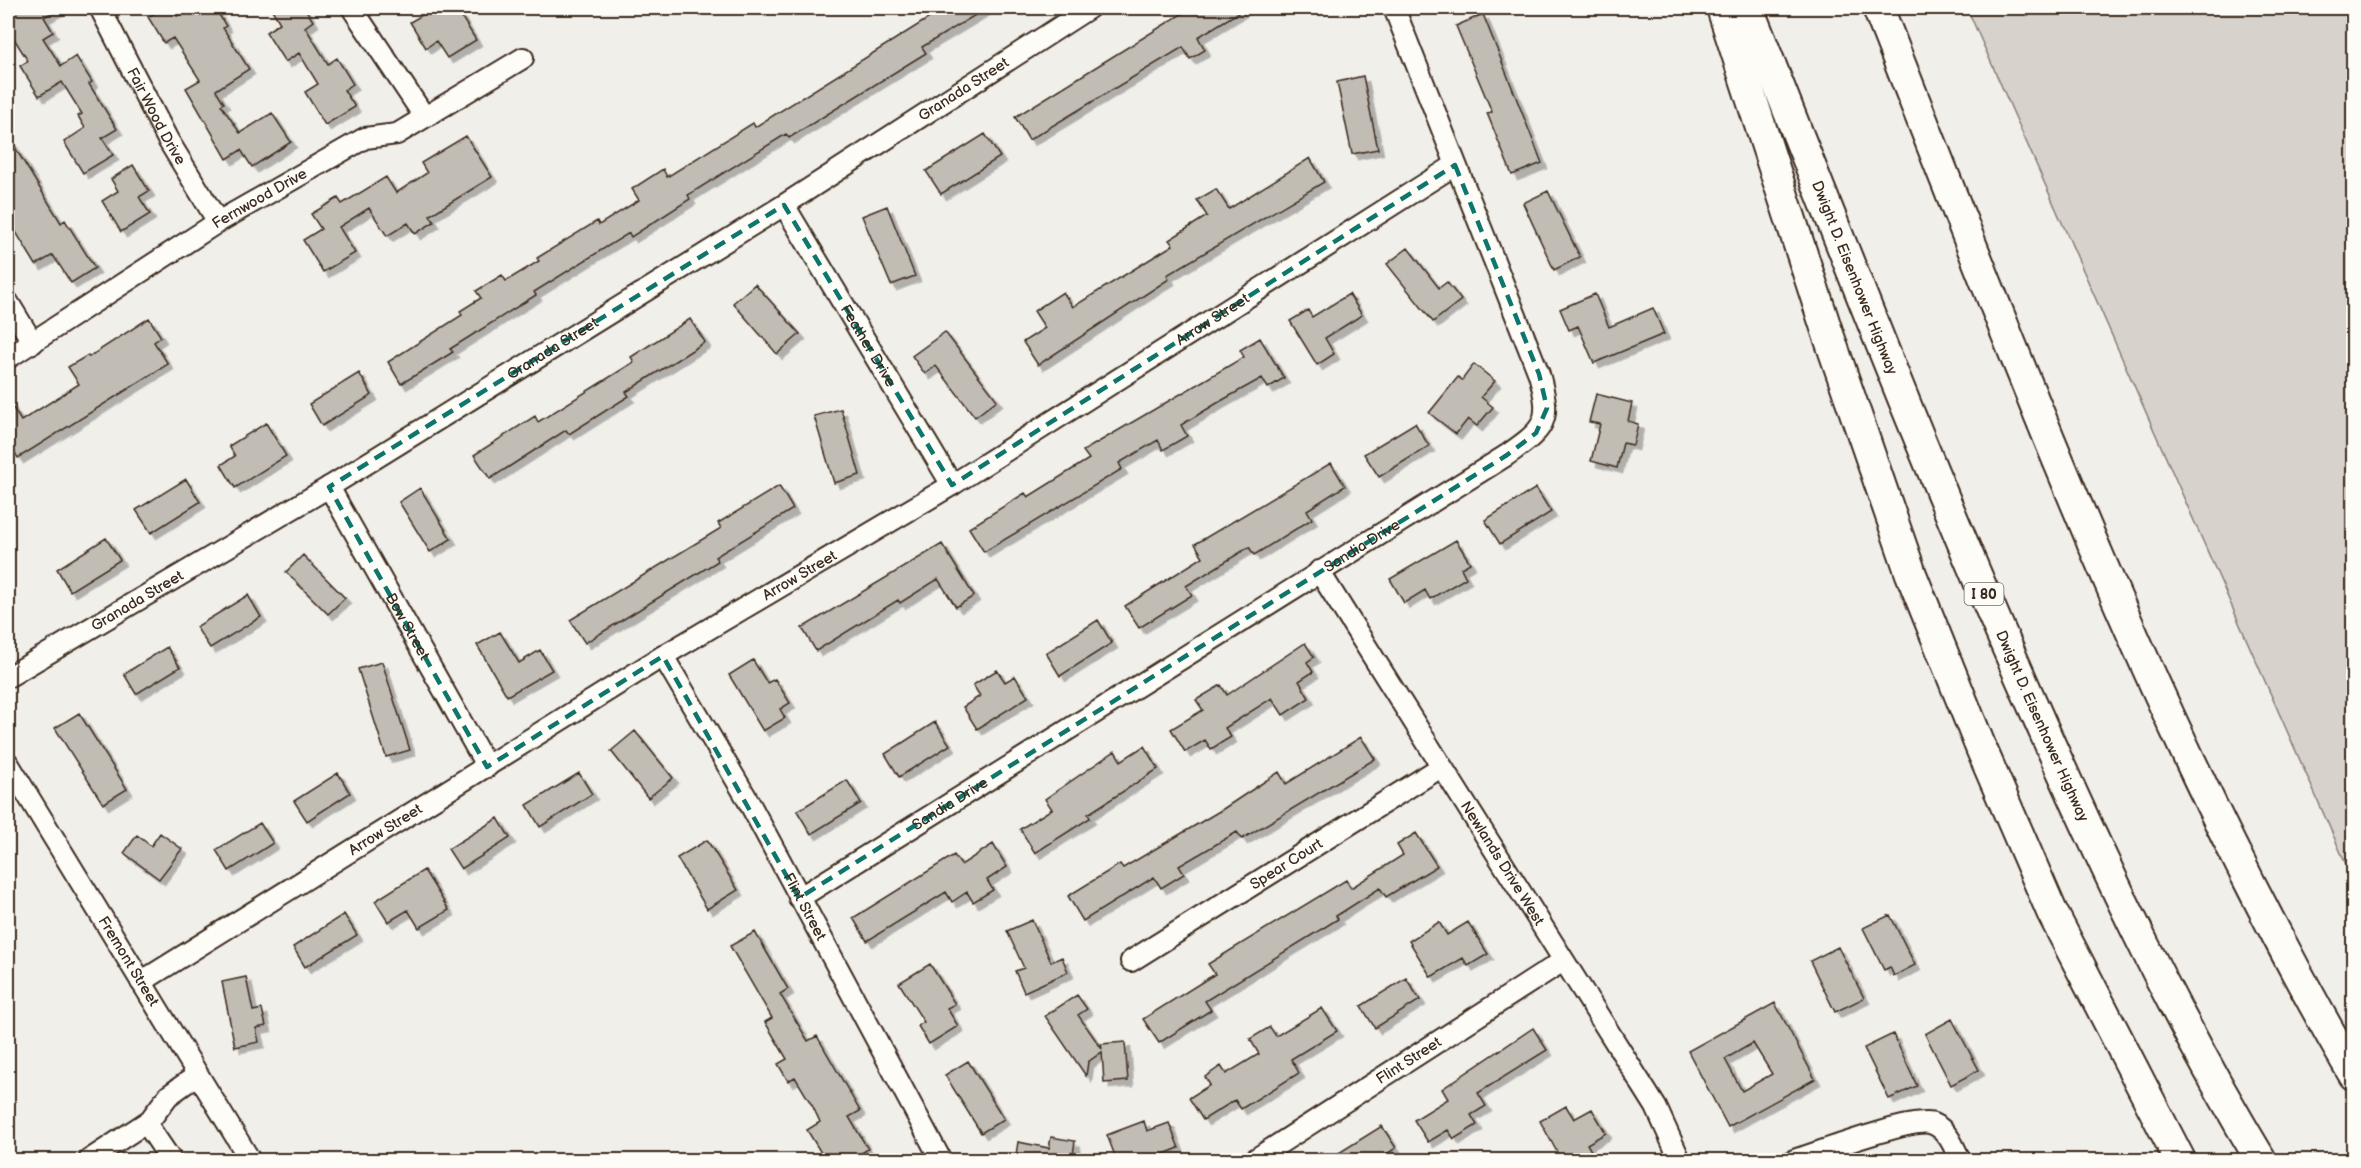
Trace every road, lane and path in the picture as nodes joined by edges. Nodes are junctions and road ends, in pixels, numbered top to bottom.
1 (100, 8) edge
2 (352, 8) edge
3 (1394, 8) edge
4 (1722, 8) edge
5 (1748, 8) edge
6 (1878, 8) edge
7 (1083, 9) edge
8 (523, 58) dead end
9 (424, 116) junction
10 (1455, 165) junction
11 (784, 205) junction
12 (218, 222) junction
13 (8, 302) edge
14 (33, 343) junction
15 (8, 358) edge
16 (952, 485) junction
17 (330, 486) junction
18 (1319, 571) junction
19 (663, 656) junction
20 (8, 677) edge
21 (2163, 705) junction
22 (8, 763) edge
23 (1441, 766) junction
24 (487, 767) junction
25 (799, 898) junction
26 (1131, 960) dead end
27 (1563, 961) junction
28 (141, 982) junction
29 (2354, 1038) edge
30 (197, 1075) junction
31 (2354, 1076) edge
32 (146, 1123) junction
33 (89, 1161) edge
34 (171, 1161) edge
35 (250, 1161) edge
36 (941, 1161) edge
37 (1254, 1161) edge
38 (1680, 1161) edge
39 (1794, 1161) edge
40 (1960, 1161) edge
41 (2180, 1161) edge
42 (2261, 1161) edge

1 - 12 street, Fair Wood Drive
2 - 9 street
3 - 10 street, Sandia Drive
4 - 41 highway
5 - 42 highway, Dwight D. Eisenhower Highway / I 80
6 - 21 highway
7 - 11 street, Granada Street
8 - 9 street, Fernwood Drive
9 - 12 street, Fernwood Drive
10 - 16 street, Arrow Street
10 - 18 street, Sandia Drive
11 - 16 street, Feather Drive
11 - 17 street, Granada Street
12 - 14 street, Fernwood Drive
13 - 14 street
14 - 15 street, Fernwood Drive
16 - 19 street, Arrow Street
17 - 20 street, Granada Street
17 - 24 street, Bow Street
18 - 23 street, Newlands Drive West
18 - 25 street, Sandia Drive
19 - 24 street, Arrow Street
19 - 25 street, Flint Street
21 - 29 highway
21 - 31 highway
22 - 28 street, Fremont Street
23 - 26 street, Spear Court
23 - 27 street, Newlands Drive West
24 - 28 street, Arrow Street
25 - 36 street, Flint Street
27 - 37 street, Flint Street
27 - 38 street, Newlands Drive West
28 - 30 street, Fremont Street
30 - 32 street
30 - 35 street, Fremont Street
32 - 33 street
32 - 34 street
39 - 40 street

